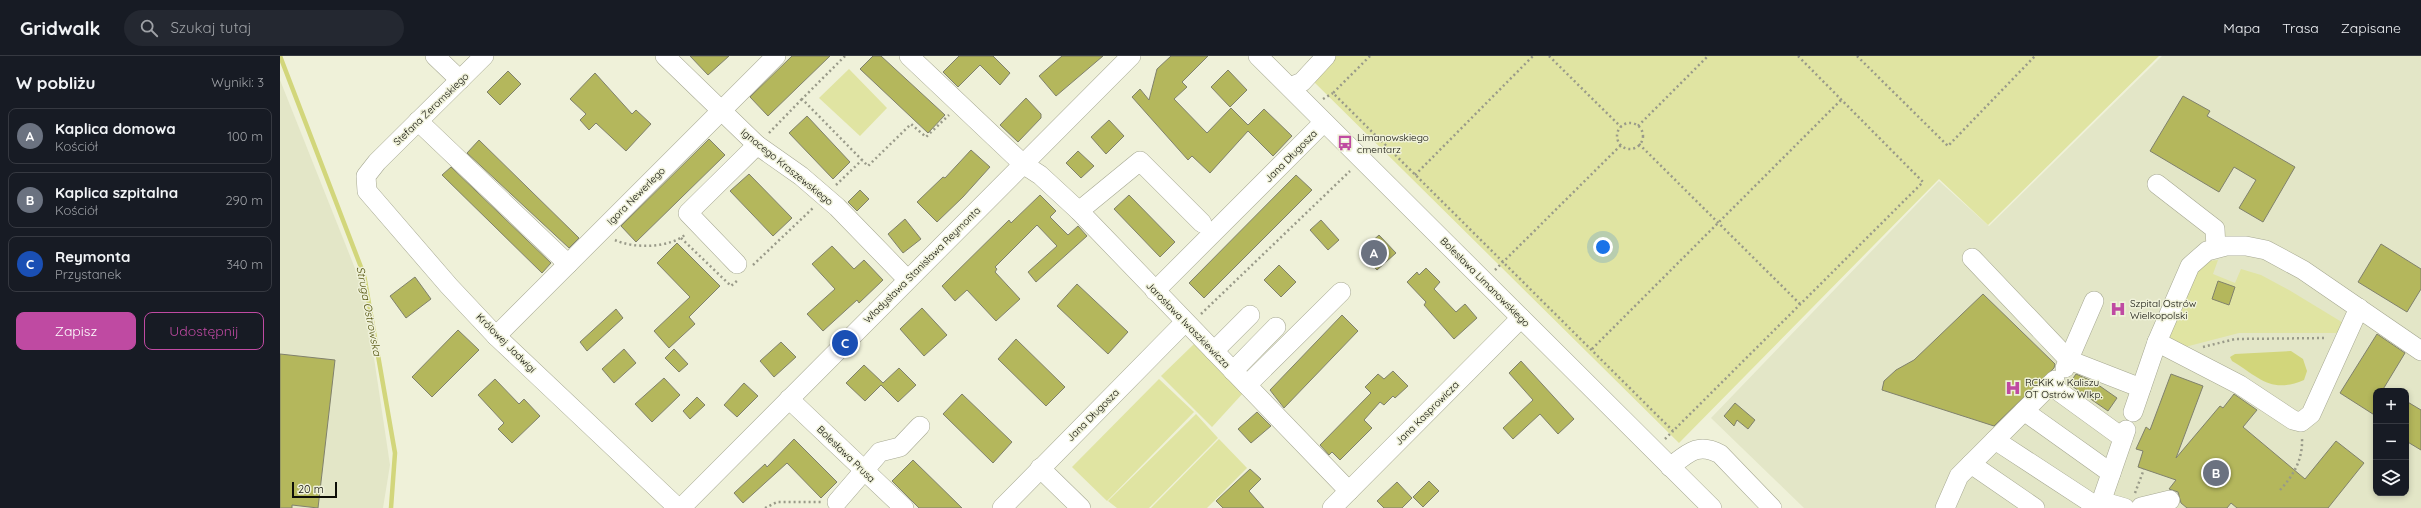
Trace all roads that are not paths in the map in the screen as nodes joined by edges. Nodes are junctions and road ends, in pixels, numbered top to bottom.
1 (435, 56) edge
2 (484, 56) edge
3 (665, 56) edge
4 (776, 56) edge
5 (909, 56) edge
6 (1131, 56) edge
7 (1258, 56) edge
8 (1322, 58) edge
9 (460, 80) junction
10 (1290, 87) junction
11 (721, 112) junction
12 (418, 121) junction
13 (1324, 122) junction
14 (757, 145) junction
15 (377, 162) joint
16 (1022, 164) junction
17 (2157, 184) dead end
18 (1079, 211) junction
19 (1202, 223) dead end
20 (2216, 248) junction
21 (1972, 258) dead end
22 (568, 264) junction
23 (737, 264) dead end
24 (907, 279) junction
25 (1156, 291) junction
26 (1341, 292) dead end
27 (2094, 300) dead end
28 (2359, 308) junction
29 (1250, 315) dead end
30 (1521, 318) junction
31 (1187, 324) junction
32 (1276, 326) dead end
33 (496, 336) junction
34 (2157, 342) junction
35 (1214, 351) junction
36 (2421, 351) edge
37 (1233, 371) junction
38 (2060, 373) junction
39 (1247, 386) junction
40 (2141, 388) junction
41 (789, 400) junction
42 (2024, 411) junction
43 (2133, 412) dead end
44 (920, 426) dead end
45 (1995, 440) junction
46 (1971, 464) junction
47 (1670, 466) junction
48 (1040, 468) junction
49 (864, 471) junction
50 (2111, 473) junction
51 (1349, 491) junction
52 (2170, 500) dead end
53 (837, 502) road end
54 (2135, 505) edge
55 (680, 508) edge
56 (904, 508) edge
57 (1002, 508) edge
58 (1082, 508) edge
59 (1332, 508) edge
60 (1712, 508) edge
61 (1772, 508) edge
62 (1945, 508) edge
63 (2035, 508) edge
64 (2099, 508) edge

1 - 9 street
2 - 9 street, Stefana Żeromskiego
3 - 11 street, Ignacego Kraszewskiego
4 - 11 street, Igora Newerlego
5 - 16 street, Jarosława Iwaszkiewicza
6 - 16 street, Władysława Stanisława Reymonta
7 - 10 street, Bolesława Limanowskiego
8 - 10 street
9 - 12 street, Stefana Żeromskiego
10 - 13 street, Bolesława Limanowskiego
11 - 14 street, Ignacego Kraszewskiego
11 - 22 street, Igora Newerlego
12 - 15 street, Stefana Żeromskiego
12 - 22 street
13 - 25 street, Jana Długosza
13 - 30 street, Bolesława Limanowskiego
14 - 23 street
14 - 24 street, Ignacego Kraszewskiego
15 - 33 street, Królowej Jadwigi
16 - 18 street, Jarosława Iwaszkiewicza
16 - 24 street, Władysława Stanisława Reymonta
17 - 20 street
18 - 19 street
18 - 25 street, Jarosława Iwaszkiewicza
20 - 28 street
20 - 34 street
21 - 38 street
22 - 33 street, Igora Newerlego
24 - 41 street, Władysława Stanisława Reymonta
25 - 31 street, Jarosława Iwaszkiewicza
26 - 39 street
27 - 38 street
28 - 34 street
28 - 36 street
29 - 35 street
30 - 47 street, Bolesława Limanowskiego
30 - 51 street, Jana Kasprowicza
31 - 35 street, Jarosława Iwaszkiewicza
31 - 48 street, Jana Długosza
32 - 37 street
33 - 55 street, Królowej Jadwigi
34 - 40 street
35 - 37 street, Jarosława Iwaszkiewicza
37 - 39 street, Jarosława Iwaszkiewicza
38 - 40 street
38 - 42 street
38 - 50 street
39 - 51 street, Jarosława Iwaszkiewicza
40 - 43 street
41 - 49 street, Bolesława Prusa
41 - 55 street, Władysława Stanisława Reymonta
42 - 45 street
42 - 50 street
44 - 49 street
45 - 46 street
45 - 64 street
46 - 62 street
46 - 63 street
47 - 60 street, Bolesława Limanowskiego
47 - 61 street
48 - 57 street, Jana Długosza
48 - 58 street
49 - 53 street
49 - 56 street, Bolesława Prusa
50 - 64 street
51 - 59 street, Jana Kasprowicza
52 - 54 street
54 - 64 street

